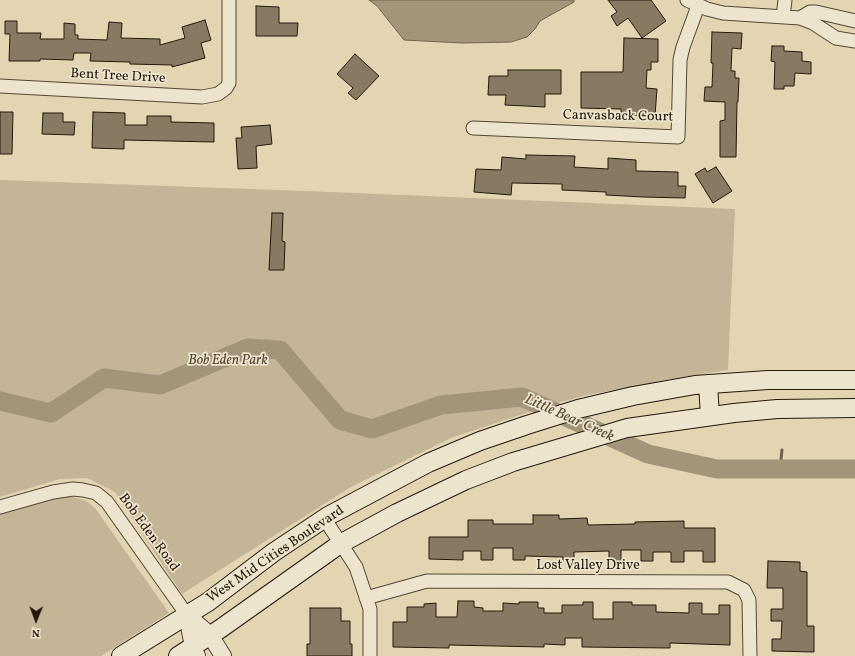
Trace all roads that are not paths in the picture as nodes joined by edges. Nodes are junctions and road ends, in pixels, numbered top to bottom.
1 (229, 0) edge
2 (785, 0) edge
3 (693, 3) edge
4 (783, 17) junction
5 (838, 17) junction
6 (800, 18) junction
7 (855, 21) edge
8 (830, 35) junction
9 (855, 41) edge
10 (0, 86) edge
11 (473, 128) dead end
12 (855, 380) edge
13 (708, 384) junction
14 (855, 408) edge
15 (710, 416) junction
16 (0, 507) edge
17 (324, 518) junction
18 (340, 544) junction
19 (366, 598) junction
20 (186, 615) junction
21 (210, 635) junction
22 (189, 653) edge
23 (121, 656) edge
24 (223, 656) edge
25 (370, 656) edge
26 (750, 656) edge

1 - 10 street, Bent Tree Drive
2 - 4 street
3 - 4 street
3 - 11 street, Canvasback Court
4 - 6 street
5 - 6 street
5 - 7 street
5 - 8 street
6 - 8 street
8 - 9 street
12 - 13 main road, West Mid Cities Boulevard
13 - 15 main road
13 - 17 main road, West Mid Cities Boulevard
14 - 15 main road, West Mid Cities Boulevard
15 - 18 main road, West Mid Cities Boulevard
16 - 20 street, Bob Eden Road
17 - 18 street
17 - 20 main road, West Mid Cities Boulevard
18 - 19 street
18 - 21 main road, West Mid Cities Boulevard
19 - 25 street
19 - 26 street, Lost Valley Drive
20 - 21 street
20 - 22 street
20 - 23 main road, West Mid Cities Boulevard
21 - 22 main road, West Mid Cities Boulevard
21 - 24 street

